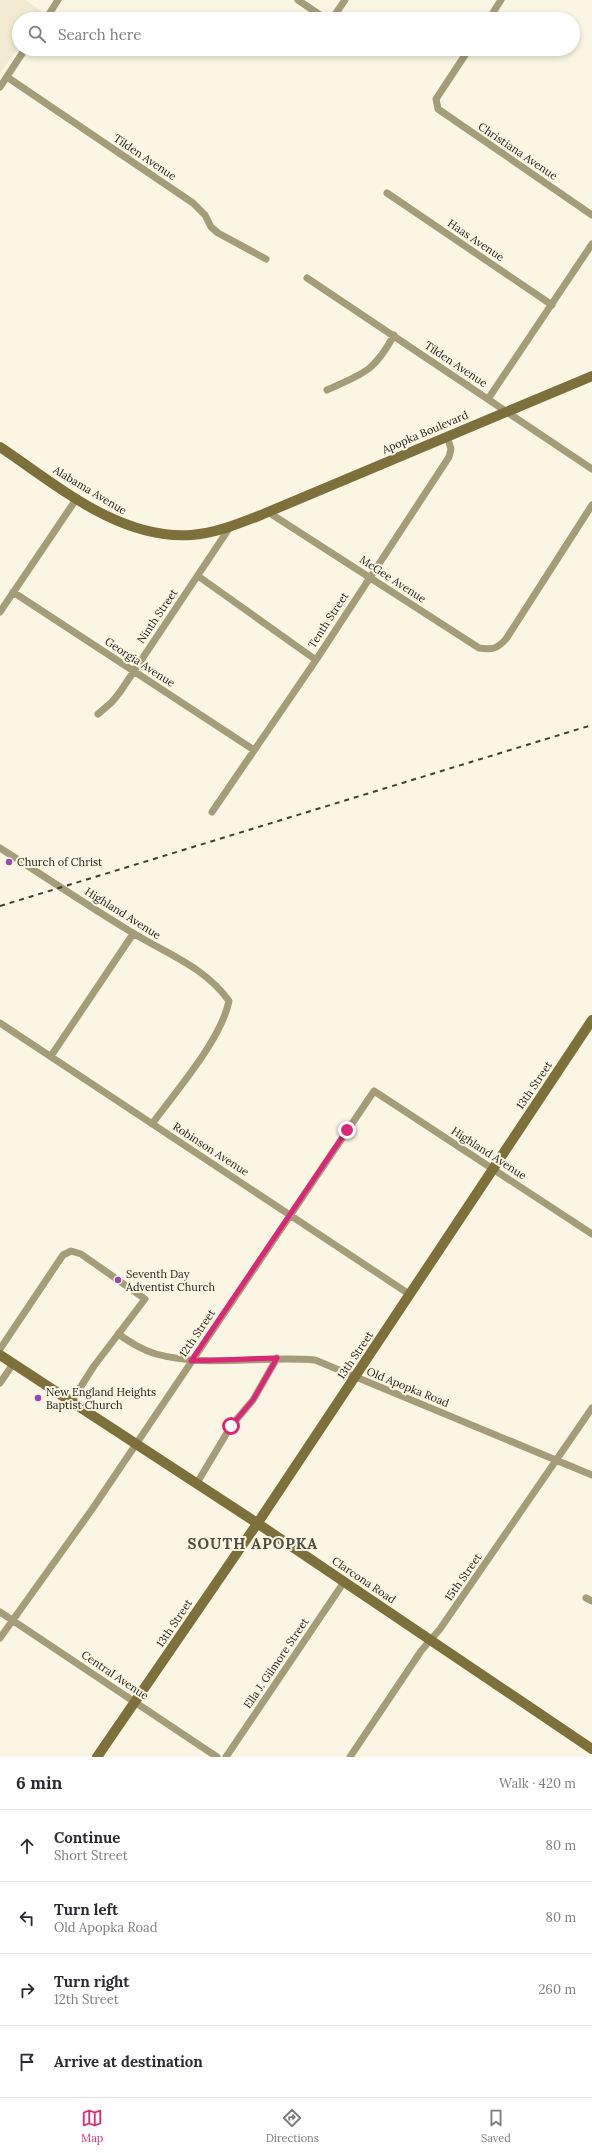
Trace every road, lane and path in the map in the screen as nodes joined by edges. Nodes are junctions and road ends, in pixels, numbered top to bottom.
1 (58, 0) edge
2 (298, 0) edge
3 (345, 0) edge
4 (501, 0) edge
5 (50, 12) edge
6 (316, 12) edge
7 (337, 12) edge
8 (493, 12) edge
9 (20, 56) edge
10 (464, 56) edge
11 (7, 77) junction
12 (0, 87) edge
13 (387, 193) dead end
14 (592, 215) edge
15 (592, 244) edge
16 (266, 259) dead end
17 (308, 278) dead end
18 (552, 305) junction
19 (394, 335) junction
20 (592, 376) edge
21 (327, 390) dead end
22 (488, 399) junction
23 (505, 412) junction
24 (447, 436) junction
25 (0, 448) edge
26 (592, 469) edge
27 (76, 498) junction
28 (592, 505) edge
29 (268, 512) junction
30 (230, 527) junction
31 (198, 576) junction
32 (369, 577) junction
33 (13, 592) junction
34 (0, 612) edge
35 (316, 660) junction
36 (134, 671) junction
37 (98, 714) dead end
38 (254, 750) junction
39 (212, 812) dead end
40 (0, 848) edge
41 (133, 934) junction
42 (592, 1020) edge
43 (0, 1023) edge
44 (50, 1056) junction
45 (374, 1091) joint
46 (152, 1124) junction
47 (492, 1168) junction
48 (290, 1214) junction
49 (592, 1234) edge
50 (409, 1294) junction
51 (118, 1334) junction
52 (0, 1349) edge
53 (0, 1355) edge
54 (277, 1358) junction
55 (191, 1361) junction
56 (13, 1364) junction
57 (355, 1377) junction
58 (0, 1383) edge
59 (71, 1402) junction
60 (592, 1408) edge
61 (136, 1444) junction
62 (558, 1460) junction
63 (592, 1475) edge
64 (197, 1483) junction
65 (257, 1523) junction
66 (344, 1582) junction
67 (0, 1612) edge
68 (12, 1621) junction
69 (0, 1638) edge
70 (431, 1640) junction
71 (135, 1702) junction
72 (592, 1749) edge
73 (97, 1757) edge
74 (217, 1757) edge
75 (226, 1757) edge
76 (350, 1757) edge

1 - 5 street
2 - 6 street
3 - 7 street
4 - 8 street
9 - 11 street
10 - 14 street, Christiana Avenue
11 - 12 street
11 - 16 street, Tilden Avenue
13 - 18 street, Haas Avenue
15 - 18 street
17 - 19 street, Tilden Avenue
18 - 22 street
19 - 21 street
19 - 22 street, Tilden Avenue
20 - 23 street, Apopka Boulevard
22 - 23 street, Tilden Avenue
23 - 24 street, Apopka Boulevard
23 - 26 street, Tilden Avenue
24 - 29 street, Apopka Boulevard
24 - 32 street, Tenth Street
25 - 27 street, Alabama Avenue
27 - 30 street, Alabama Avenue
27 - 33 street
28 - 32 street, McGee Avenue
29 - 30 street, Alabama Avenue
29 - 32 street, McGee Avenue
30 - 31 street, Ninth Street
31 - 35 street
31 - 36 street, Ninth Street
32 - 35 street, Tenth Street
33 - 34 street
33 - 36 street, Georgia Avenue
35 - 38 street, Tenth Street
36 - 37 street, Ninth Street
36 - 38 street, Georgia Avenue
38 - 39 street, Tenth Street
40 - 41 street, Highland Avenue
41 - 44 street
41 - 46 street, Highland Avenue
42 - 47 street, 13th Street
43 - 44 street, Robinson Avenue
44 - 46 street, Robinson Avenue
45 - 47 street, Highland Avenue
45 - 48 street, 12th Street
46 - 48 street, Robinson Avenue
47 - 49 street, Highland Avenue
47 - 50 street, 13th Street
48 - 50 street, Robinson Avenue
48 - 55 street, 12th Street
50 - 57 street, 13th Street
51 - 52 street
51 - 55 street, Old Apopka Road
51 - 59 street
53 - 56 street, Clarcona Road
54 - 55 street, Old Apopka Road
54 - 57 street, Old Apopka Road
54 - 64 street
55 - 61 street, 12th Street
56 - 58 street
56 - 59 street, Clarcona Road
57 - 62 street, Old Apopka Road
57 - 65 street, 13th Street
59 - 61 street, Clarcona Road
60 - 62 street, 15th Street
61 - 64 street, Clarcona Road
61 - 68 street, 12th Street
62 - 63 street, Old Apopka Road
62 - 70 street, 15th Street
64 - 65 street, Clarcona Road
65 - 66 street, Clarcona Road
65 - 71 street, 13th Street
66 - 70 street, Clarcona Road
66 - 75 street, Ella J. Gilmore Street
67 - 68 street, Central Avenue
68 - 69 street, 12th Street
68 - 71 street, Central Avenue
70 - 72 street, Clarcona Road
70 - 76 street, 15th Street
71 - 73 street, 13th Street
71 - 74 street, Central Avenue

